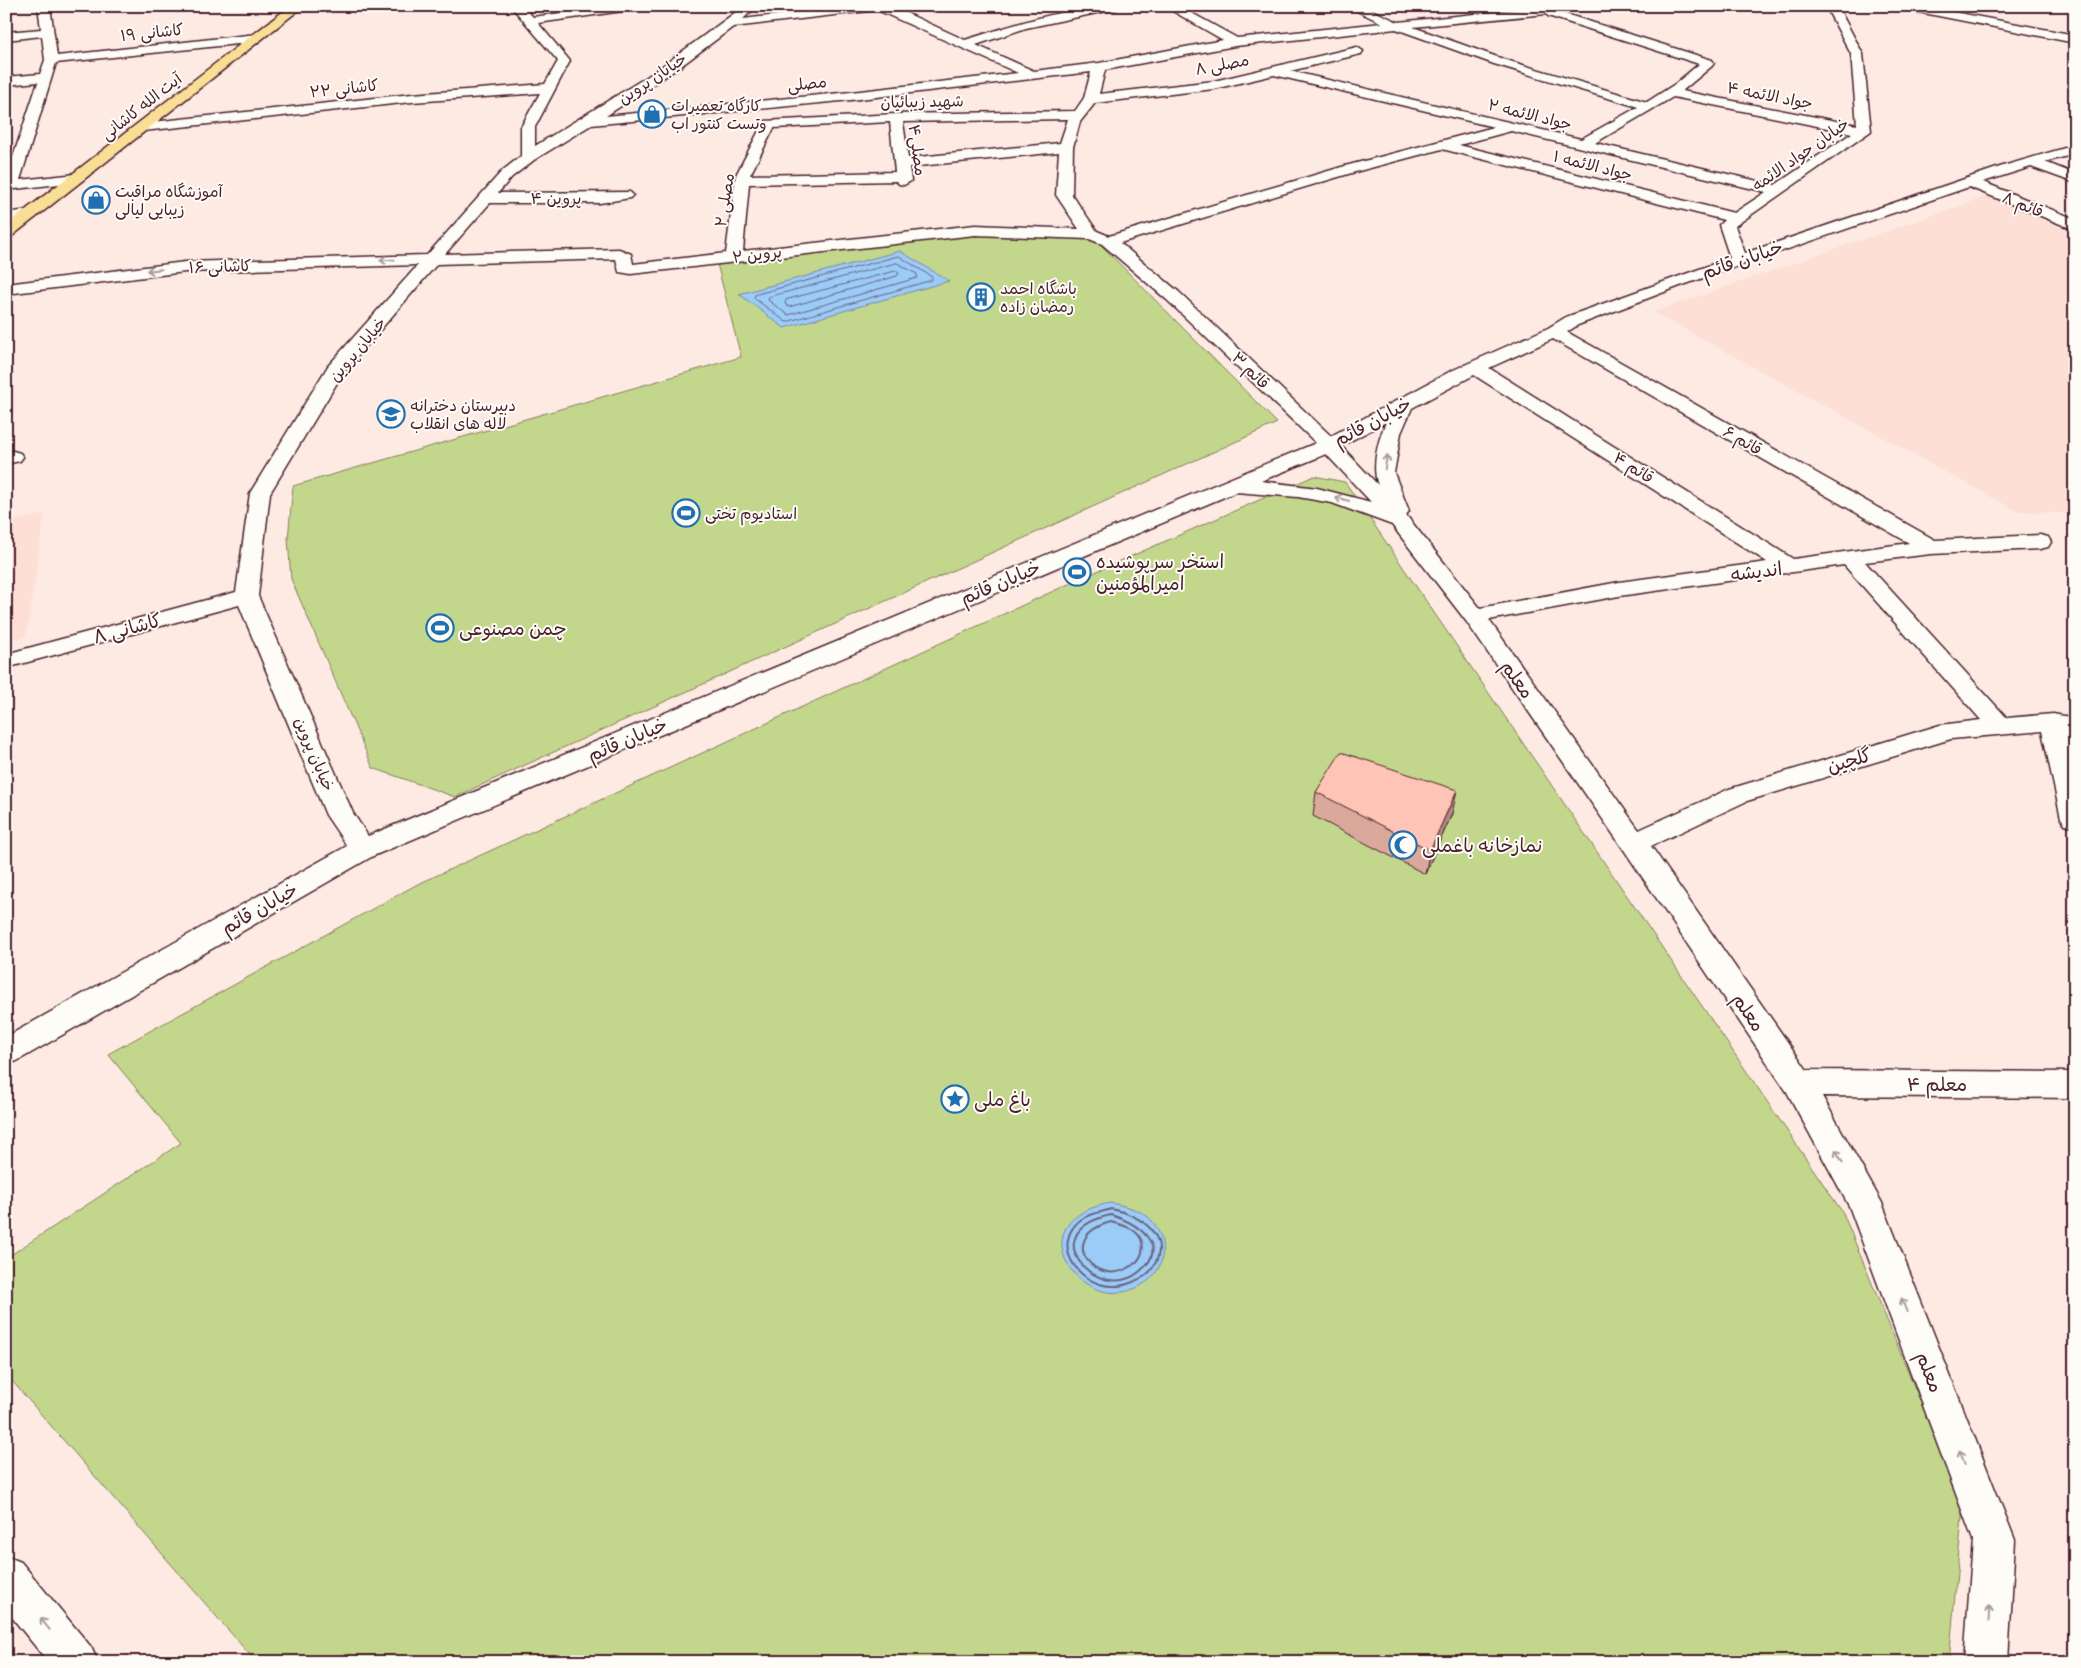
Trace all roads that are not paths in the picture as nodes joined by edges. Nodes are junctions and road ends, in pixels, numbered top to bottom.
1 (44, 6) edge
2 (298, 6) edge
3 (517, 6) edge
4 (637, 6) edge
5 (751, 6) edge
6 (1116, 6) edge
7 (1170, 6) edge
8 (1353, 6) edge
9 (1586, 6) edge
10 (1834, 6) edge
11 (1903, 6) edge
12 (882, 7) edge
13 (1537, 9) edge
14 (530, 21) junction
15 (730, 24) junction
16 (1392, 25) junction
17 (48, 32) junction
18 (6, 36) edge
19 (257, 38) junction
20 (2075, 40) edge
21 (1235, 42) junction
22 (964, 45) junction
23 (1358, 51) dead end
24 (51, 60) junction
25 (1099, 67) junction
26 (1275, 71) junction
27 (1032, 74) junction
28 (48, 77) junction
29 (6, 81) edge
30 (966, 82) junction
31 (549, 88) junction
32 (1670, 93) junction
33 (1091, 98) junction
34 (1647, 106) junction
35 (1077, 115) junction
36 (994, 116) junction
37 (896, 118) junction
38 (585, 122) junction
39 (769, 124) joint
40 (143, 127) junction
41 (1508, 127) junction
42 (1864, 130) junction
43 (1581, 144) junction
44 (1442, 145) junction
45 (1066, 147) junction
46 (2075, 149) edge
47 (528, 156) junction
48 (2031, 162) junction
49 (903, 175) junction
50 (77, 178) junction
51 (2075, 179) edge
52 (742, 180) junction
53 (1971, 182) junction
54 (9, 186) edge
55 (1778, 190) junction
56 (625, 195) dead end
57 (487, 198) junction
58 (29, 216) junction
59 (6, 218) edge
60 (1736, 218) junction
61 (2075, 225) edge
62 (6, 233) edge
63 (1091, 234) junction
64 (1108, 241) junction
65 (734, 256) junction
66 (435, 258) junction
67 (1738, 260) junction
68 (6, 289) edge
69 (1554, 332) junction
70 (1477, 368) junction
71 (1404, 404) junction
72 (1329, 445) junction
73 (1231, 486) junction
74 (1403, 524) junction
75 (2040, 542) dead end
76 (1931, 547) junction
77 (1849, 558) junction
78 (1790, 567) junction
79 (247, 596) junction
80 (1474, 616) junction
81 (6, 661) edge
82 (2064, 724) edge
83 (2000, 726) junction
84 (2075, 818) edge
85 (1634, 843) junction
86 (363, 849) junction
87 (6, 1052) edge
88 (1798, 1083) junction
89 (2075, 1086) edge
90 (6, 1577) edge
91 (76, 1662) edge
92 (1986, 1662) edge

1 - 17 street
2 - 19 main road, آیت الله کاشانی
3 - 14 street
4 - 14 street
5 - 15 street, خیابان پروین
6 - 22 street
7 - 21 street
8 - 16 street
9 - 13 street, مصلی
10 - 42 street, خیابان جواد الائمه
11 - 20 street
12 - 15 street
12 - 22 street, مصلی
13 - 16 street, مصلی
13 - 32 street
14 - 31 street
15 - 38 street, خیابان پروین
16 - 21 street, مصلی
16 - 34 street
17 - 18 street
17 - 24 street
19 - 24 street, کاشانی ۱۹
19 - 40 main road, آیت الله کاشانی
21 - 25 street, مصلی
22 - 27 street, مصلی
23 - 26 street, مصلی ۸
24 - 28 street
25 - 27 street, مصلی
25 - 33 street
26 - 33 street, مصلی ۸
26 - 41 street, جواد الائمه ۲
27 - 30 street, مصلی
28 - 29 street
28 - 54 street
30 - 36 street
30 - 38 street, مصلی
31 - 40 street, کاشانی ۲۲
31 - 47 street
32 - 34 street
32 - 42 street, جواد الائمه ۴
33 - 35 street
34 - 43 street
35 - 36 street, شهید زیبائیان
35 - 45 street
36 - 37 street, شهید زیبائیان
37 - 39 street, شهید زیبائیان
37 - 49 street, مصلی۴
38 - 47 street, خیابان پروین
39 - 52 street, مصلی ۲
40 - 50 main road, آیت الله کاشانی
41 - 43 street, جواد الائمه ۲
41 - 44 street
42 - 55 street, خیابان جواد الائمه
43 - 55 street, جواد الائمه ۲
44 - 60 street, جواد الائمه ۱
44 - 64 street
45 - 49 street
45 - 63 street
46 - 48 street, خیابان قائم
47 - 57 street, خیابان پروین
48 - 51 street
48 - 53 street, خیابان قائم
49 - 52 street
50 - 54 street
50 - 58 main road, آیت الله کاشانی
52 - 65 street, مصلی ۲
53 - 61 street, قائم ۸
53 - 67 street, خیابان قائم
55 - 60 street, خیابان جواد الائمه
56 - 57 street, پروین ۴
57 - 66 street, خیابان پروین
58 - 59 street
58 - 62 main road, آیت الله کاشانی
60 - 67 street
63 - 64 street
63 - 65 street, پروین ۲
64 - 72 street, قائم ۳
65 - 66 street, پروین ۲
66 -> 68 street, کاشانی ۱۶
66 - 79 street, خیابان پروین
67 - 69 street, خیابان قائم
69 - 70 street, خیابان قائم
69 - 76 street, قائم ۶
70 - 71 street, خیابان قائم
70 - 78 street, قائم ۴
71 - 72 street, خیابان قائم
74 -> 71 street
72 - 73 street, خیابان قائم
72 - 74 street, معلم
74 -> 73 street
73 - 86 street, خیابان قائم
74 - 80 street, معلم
75 - 76 street, اندیشه
76 - 77 street, اندیشه
77 - 78 street, اندیشه
77 - 83 street
78 - 80 street, اندیشه
79 - 81 street, کاشانی ۸
79 - 86 street, خیابان پروین
80 - 85 street, معلم
82 - 83 street, گلچین
82 - 84 street
83 - 85 street, گلچین
85 - 88 street, معلم
86 - 87 street, خیابان قائم
88 - 89 street, معلم ۴
92 -> 88 street, معلم
91 -> 90 street

